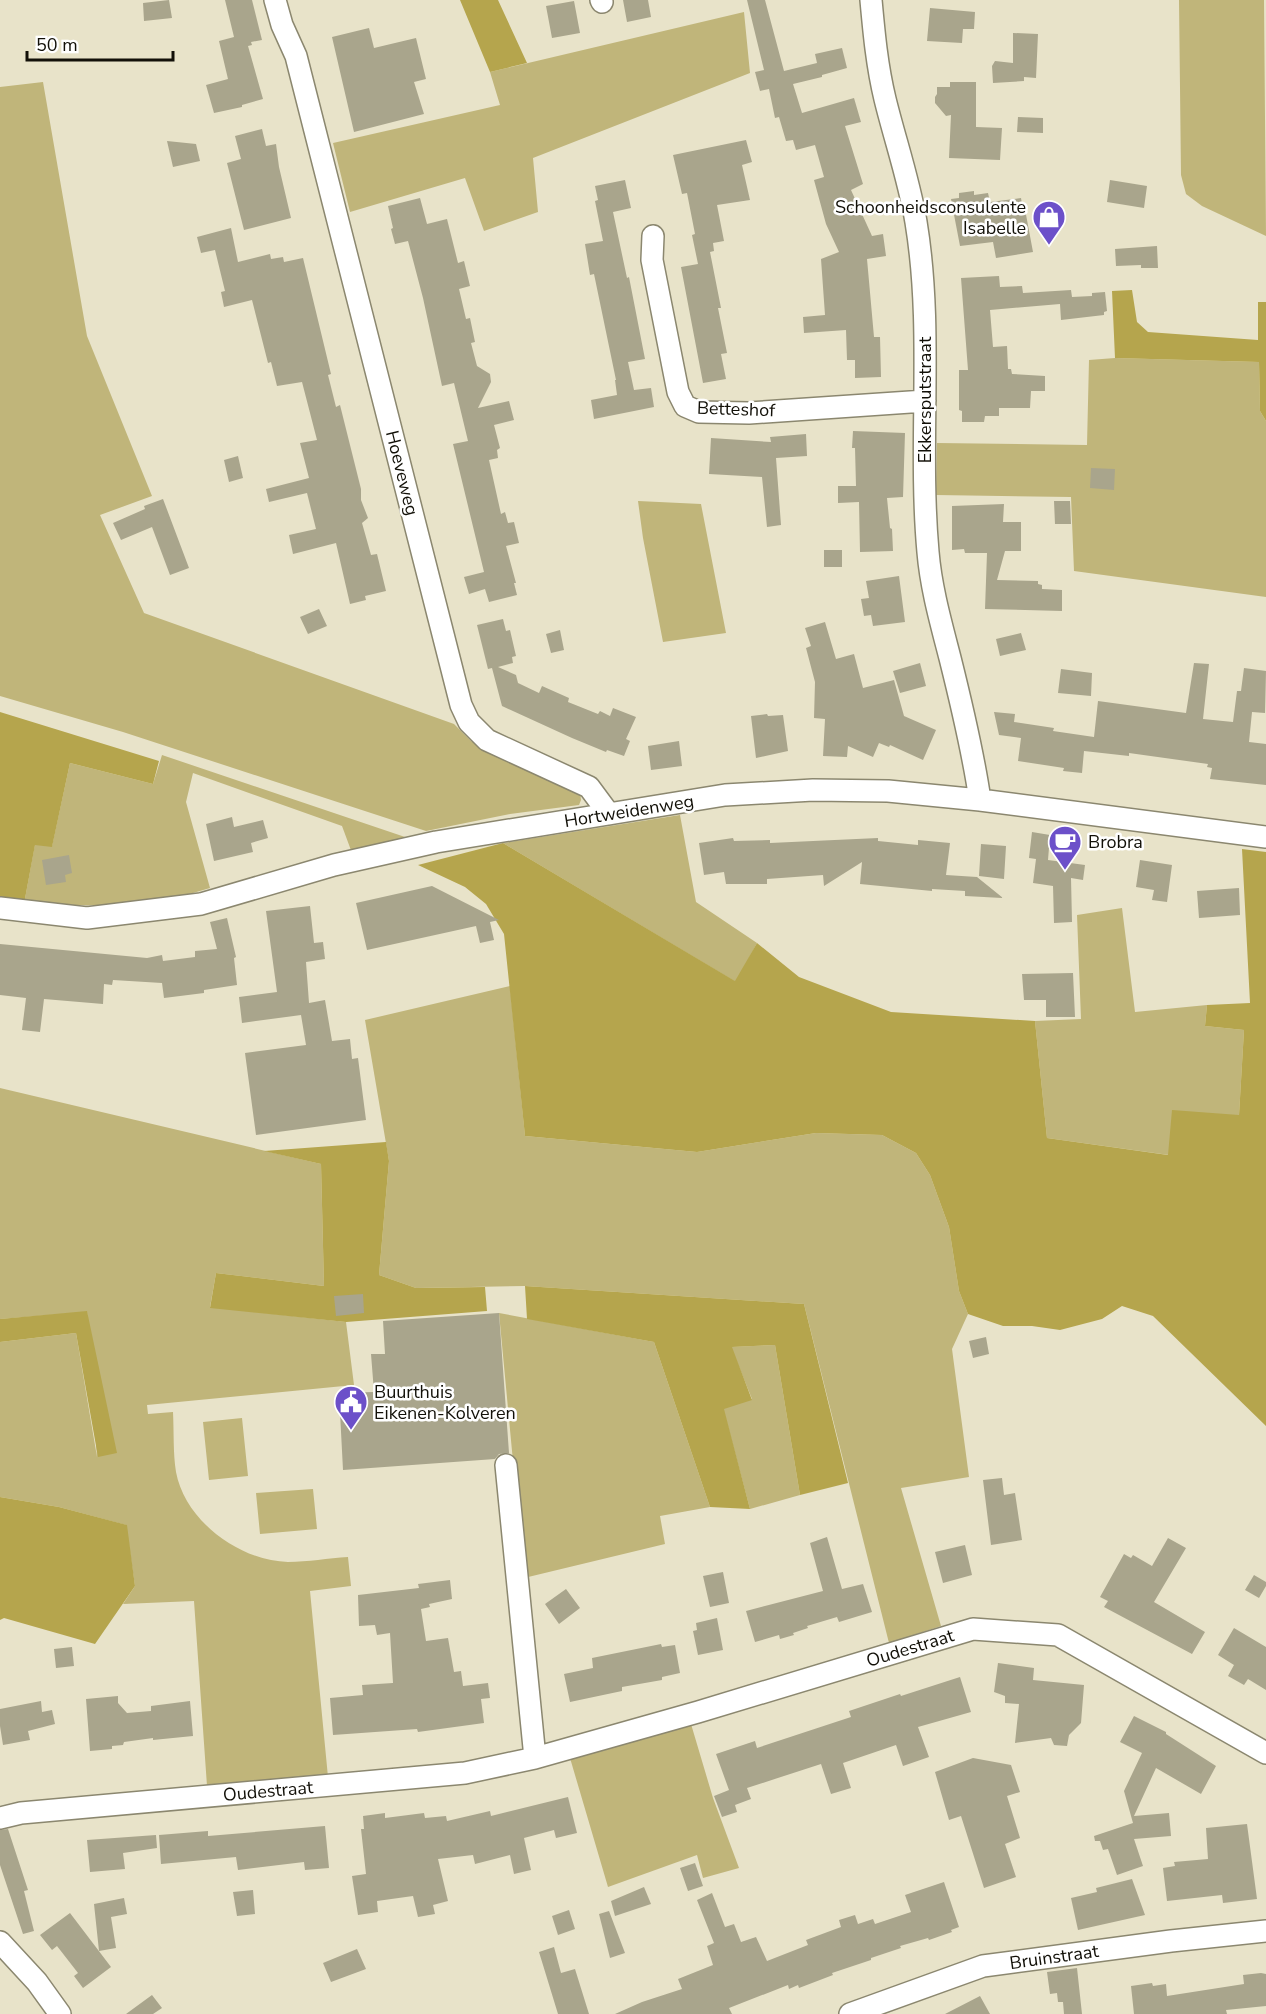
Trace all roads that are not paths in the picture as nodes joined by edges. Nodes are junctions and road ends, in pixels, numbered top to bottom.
1 (275, 0) edge
2 (291, 0) edge
3 (871, 0) edge
4 (296, 56) junction
5 (652, 236) dead end
6 (925, 401) junction
7 (980, 800) junction
8 (609, 814) junction
9 (1266, 837) edge
10 (0, 908) edge
11 (506, 1465) dead end
12 (1266, 1753) edge
13 (535, 1758) junction
14 (0, 1818) edge
15 (1266, 1931) edge
16 (0, 1942) edge
17 (60, 2014) edge
18 (850, 2014) edge

1 - 4 street, Hoeveweg
2 - 4 street, Hoeveweg
3 - 6 street, Ekkersputstraat
4 - 8 street, Hoeveweg
5 - 6 street, Betteshof
6 - 7 street, Ekkersputstraat
7 - 8 street, Hortweidenweg
7 - 9 street, Hortweidenweg
8 - 10 street, Hortweidenweg
11 - 13 street
12 - 13 street, Oudestraat
13 - 14 street, Oudestraat
15 - 18 street, Bruinstraat
16 - 17 street

